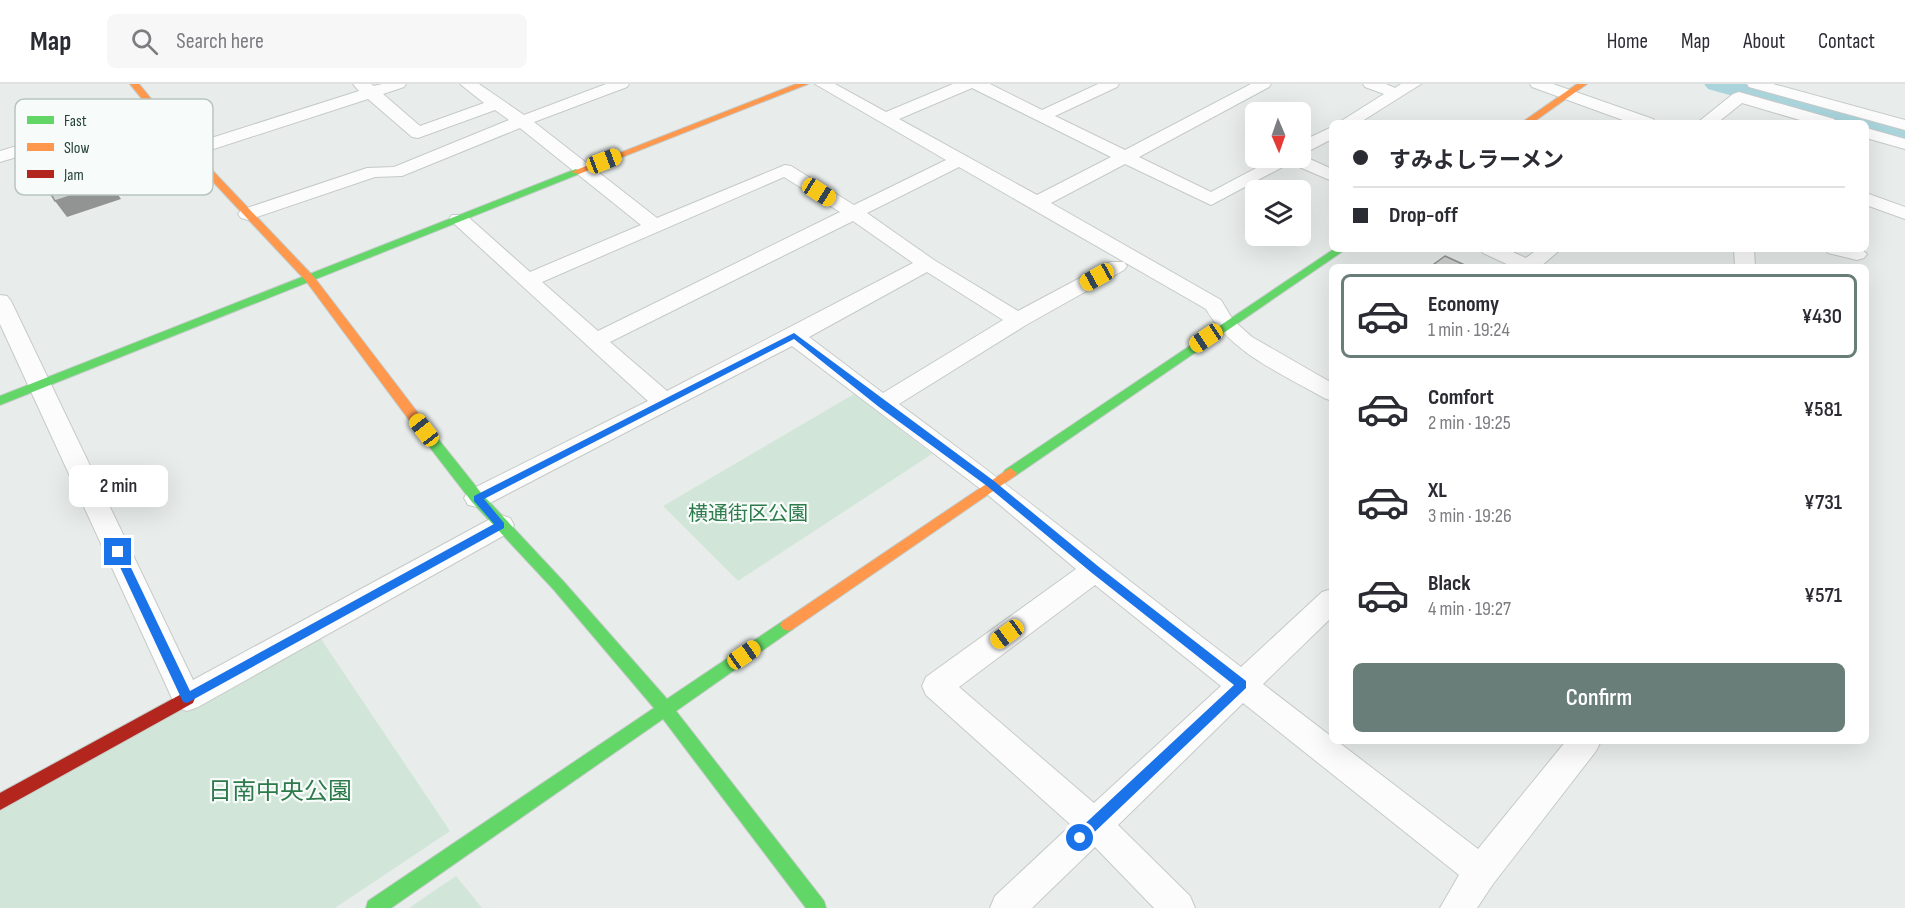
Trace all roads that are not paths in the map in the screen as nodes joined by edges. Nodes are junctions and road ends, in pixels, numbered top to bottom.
1 (134, 84) edge
2 (398, 84) edge
3 (468, 84) edge
4 (570, 84) edge
5 (621, 84) edge
6 (823, 84) edge
7 (967, 84) edge
8 (977, 84) edge
9 (1111, 84) edge
10 (1263, 84) edge
11 (1371, 84) edge
12 (1413, 84) edge
13 (1538, 84) edge
14 (1583, 84) edge
15 (1755, 84) edge
16 (1826, 84) edge
17 (798, 85) edge
18 (365, 88) edge
19 (1397, 94) junction
20 (1568, 94) junction
21 (587, 96) junction
22 (146, 99) edge
23 (1816, 101) junction
24 (496, 104) junction
25 (1044, 115) junction
26 (885, 119) junction
27 (1352, 120) edge
28 (1530, 120) edge
29 (1639, 120) edge
30 (1710, 120) edge
31 (1818, 120) edge
32 (522, 121) junction
33 (1905, 125) edge
34 (1329, 134) edge
35 (1869, 134) edge
36 (213, 142) edge
37 (1311, 144) edge
38 (1905, 144) edge
39 (15, 152) edge
40 (1126, 156) junction
41 (0, 157) edge
42 (953, 164) junction
43 (1311, 166) edge
44 (1268, 168) edge
45 (584, 169) junction
46 (1329, 175) edge
47 (213, 177) edge
48 (1869, 200) edge
49 (1037, 202) junction
50 (854, 213) junction
51 (1905, 213) edge
52 (248, 214) junction
53 (459, 219) junction
54 (655, 226) junction
55 (1336, 252) edge
56 (1496, 252) edge
57 (1547, 252) edge
58 (1844, 252) edge
59 (1858, 257) edge
60 (927, 264) junction
61 (1522, 264) edge
62 (1532, 264) edge
63 (1117, 266) junction
64 (310, 279) junction
65 (528, 280) junction
66 (0, 301) edge
67 (1018, 320) junction
68 (1225, 324) junction
69 (794, 336) junction
70 (595, 341) junction
71 (39, 384) junction
72 (1329, 391) edge
73 (0, 401) edge
74 (664, 402) junction
75 (882, 404) junction
76 (991, 484) junction
77 (477, 498) junction
78 (501, 525) junction
79 (1095, 570) junction
80 (1329, 603) edge
81 (1242, 684) junction
82 (187, 698) junction
83 (665, 709) junction
84 (1583, 744) edge
85 (0, 802) edge
86 (1094, 824) junction
87 (1481, 872) junction
88 (375, 908) edge
89 (817, 908) edge
90 (1007, 908) edge
91 (1178, 908) edge
92 (1457, 908) edge

1 - 22 street
2 - 18 street
3 - 24 street
4 - 21 street
5 - 21 street
6 - 26 street
7 - 26 street
8 - 25 street
9 - 25 street
10 - 40 street
11 - 19 street
12 - 19 street
13 - 20 street
14 - 20 street
15 - 23 street
16 - 23 street
17 - 42 street
17 - 45 street
18 - 24 street
18 - 36 street
19 - 27 street
20 - 28 street
20 - 29 street
21 - 32 street
23 - 33 street
24 - 32 street
25 - 40 street
26 - 42 street
30 - 31 street
32 - 45 street
32 - 52 street
34 - 37 street
35 - 38 street
39 - 41 street
40 - 44 street
40 - 49 street
42 - 49 street
42 - 50 street
42 - 63 street
43 - 46 street
45 - 53 street
45 - 54 street
47 - 52 street
48 - 51 street
49 - 68 street
50 - 54 street
50 - 60 street
50 - 70 street
52 - 64 street
53 - 64 street
53 - 65 street
54 - 65 street
55 - 68 street
56 - 61 street
57 - 62 street
58 - 59 street
60 - 67 street
60 - 69 street
63 - 67 street
63 - 68 street
64 - 71 street
64 - 77 street
65 - 70 street
66 - 71 street
67 - 75 street
68 - 72 street
68 - 76 street
69 - 74 street
69 - 75 street
70 - 74 street
71 - 73 street
71 - 82 street
74 - 77 street
75 - 76 street
76 - 79 street
76 - 83 street
77 - 78 street
78 - 82 street
78 - 83 street
79 - 81 street
79 - 86 street
80 - 81 street
81 - 86 street
81 - 87 street
82 - 85 street
83 - 88 street
83 - 89 street
84 - 87 street
86 - 90 street
86 - 91 street
87 - 92 street

